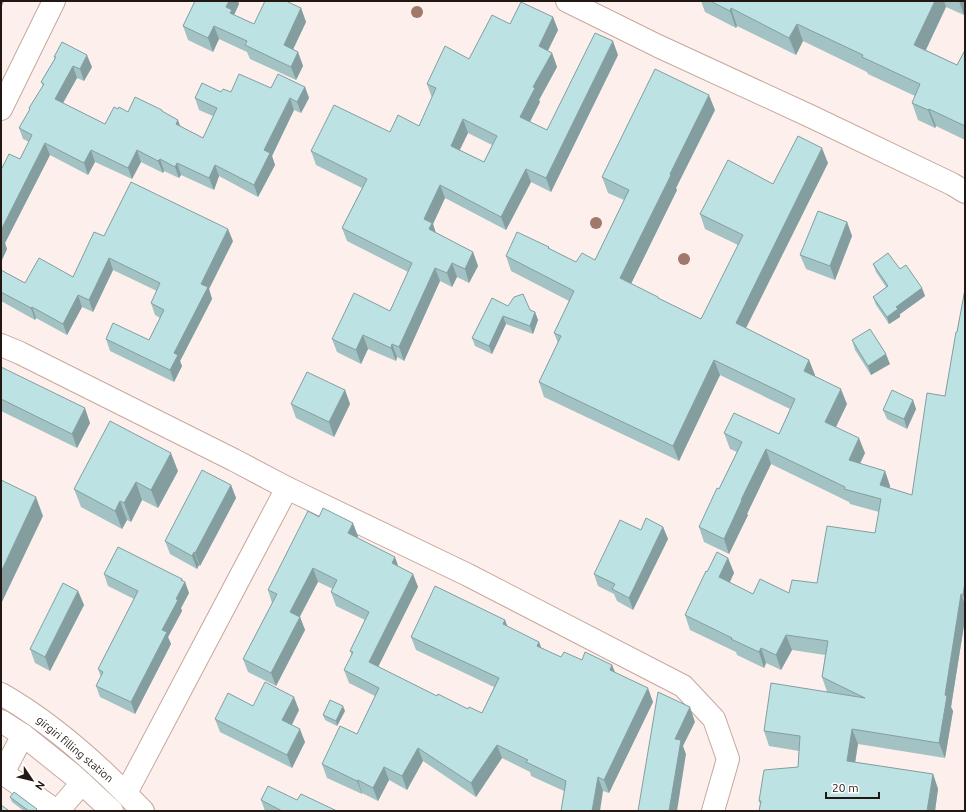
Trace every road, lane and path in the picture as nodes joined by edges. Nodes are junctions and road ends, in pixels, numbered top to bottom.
1 (54, 1) edge
2 (567, 1) edge
3 (1, 109) edge
4 (965, 192) edge
5 (1, 345) edge
6 (287, 488) junction
7 (1, 694) edge
8 (1, 721) edge
9 (23, 735) junction
10 (82, 783) junction
11 (126, 793) junction
12 (57, 811) edge
13 (112, 811) edge
14 (143, 811) edge
15 (713, 811) edge

1 - 3 main road
2 - 4 main road
5 - 6 main road
6 - 11 main road
6 - 15 main road
7 - 11 main road, girgiri filling station
8 - 9 main road
9 - 10 main road
9 - 12 main road
10 - 12 main road
10 - 13 main road
11 - 14 main road, girgiri filling station

